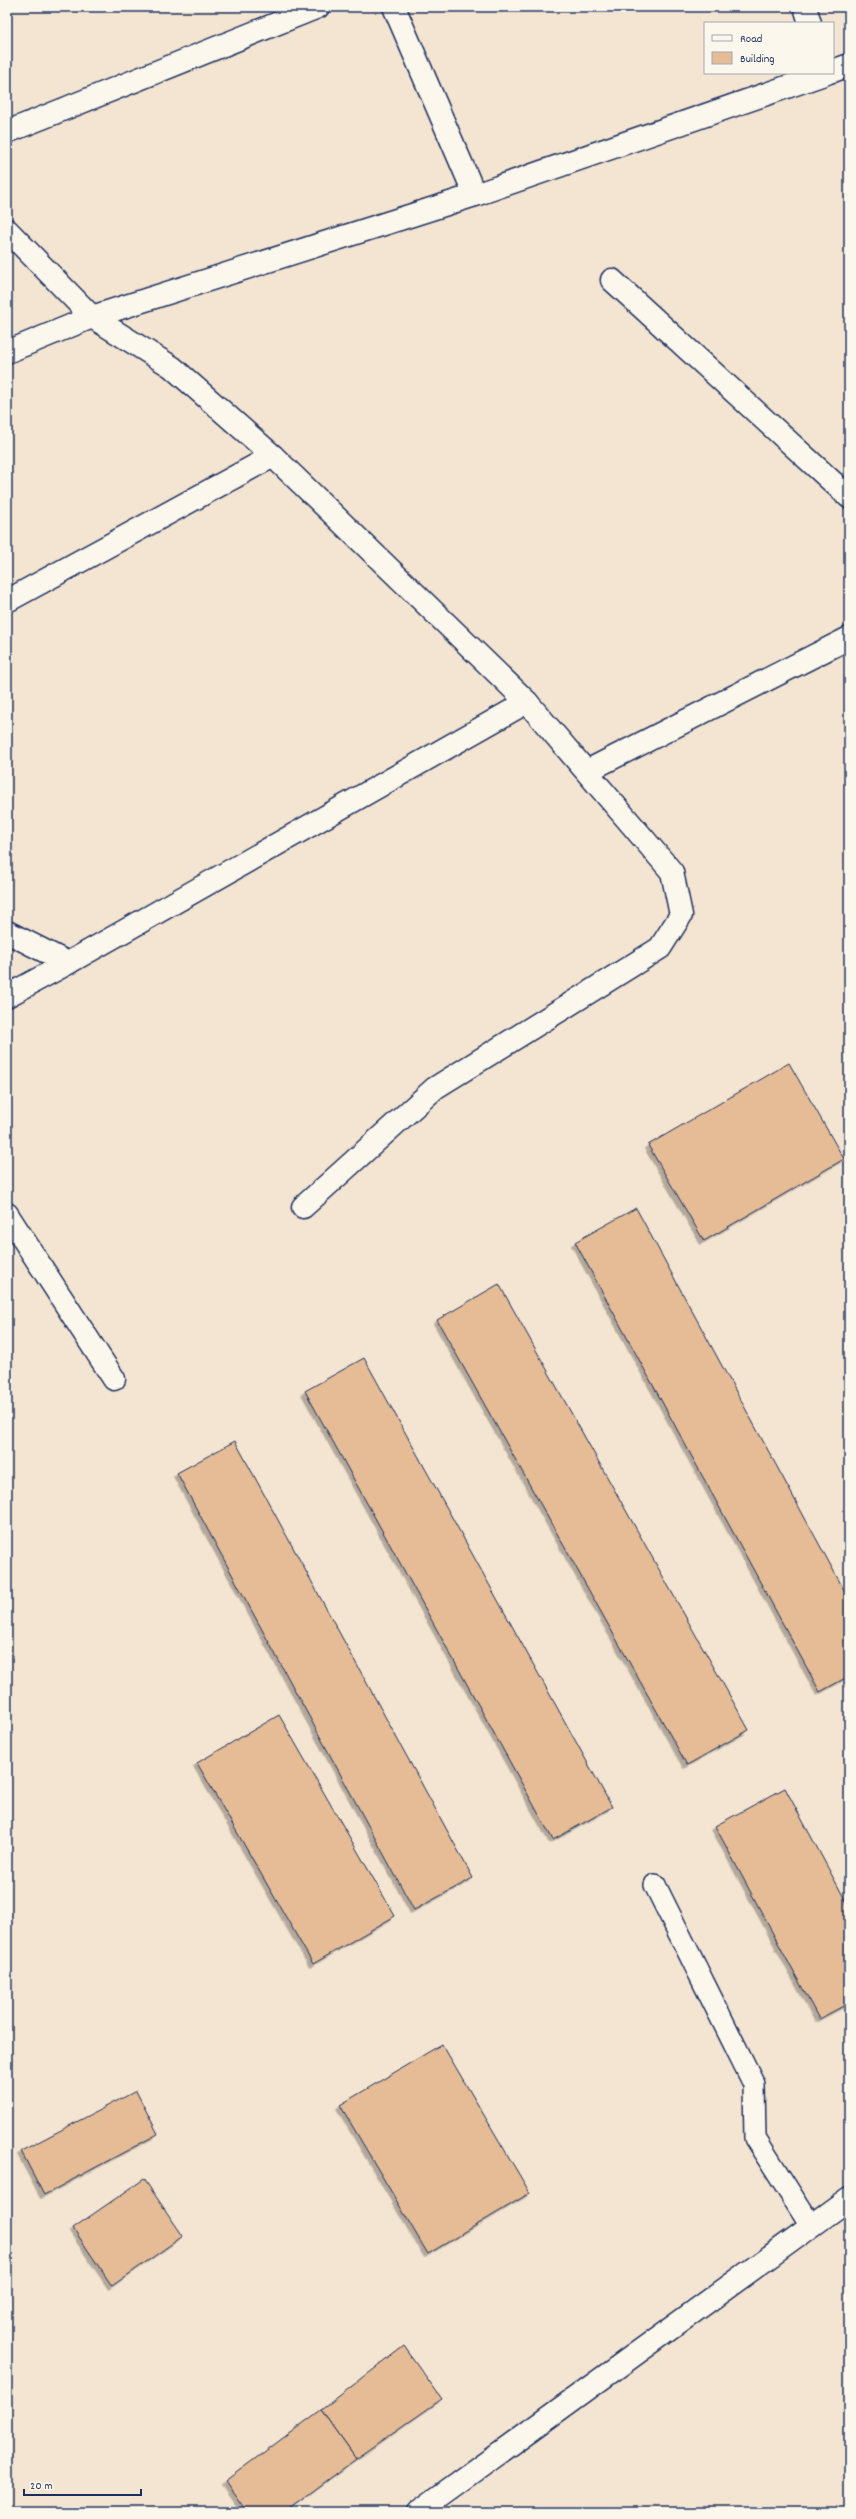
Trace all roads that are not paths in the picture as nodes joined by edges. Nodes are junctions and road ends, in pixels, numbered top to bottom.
1 (318, 7) edge
2 (394, 7) edge
3 (805, 7) edge
4 (810, 22) edge
5 (849, 65) edge
6 (834, 70) edge
7 (824, 74) edge
8 (7, 132) edge
9 (476, 195) junction
10 (7, 230) edge
11 (612, 280) dead end
12 (92, 317) junction
13 (7, 352) edge
14 (273, 456) junction
15 (849, 497) edge
16 (7, 601) edge
17 (849, 638) edge
18 (527, 702) junction
19 (587, 771) junction
20 (7, 932) edge
21 (68, 963) junction
22 (7, 996) edge
23 (303, 1207) dead end
24 (7, 1214) edge
25 (114, 1379) dead end
26 (654, 1885) dead end
27 (849, 2199) edge
28 (812, 2226) junction
29 (418, 2512) edge

1 - 8 street
2 - 9 street
3 - 4 street
5 - 6 street
7 - 9 street
9 - 12 street
10 - 12 street
11 - 15 street
12 - 13 street
12 - 14 street
14 - 16 street
14 - 18 street
17 - 19 street
18 - 19 street
18 - 21 street
19 - 23 street
20 - 21 street
21 - 22 street
24 - 25 street
26 - 28 lane
27 - 28 street
28 - 29 street

